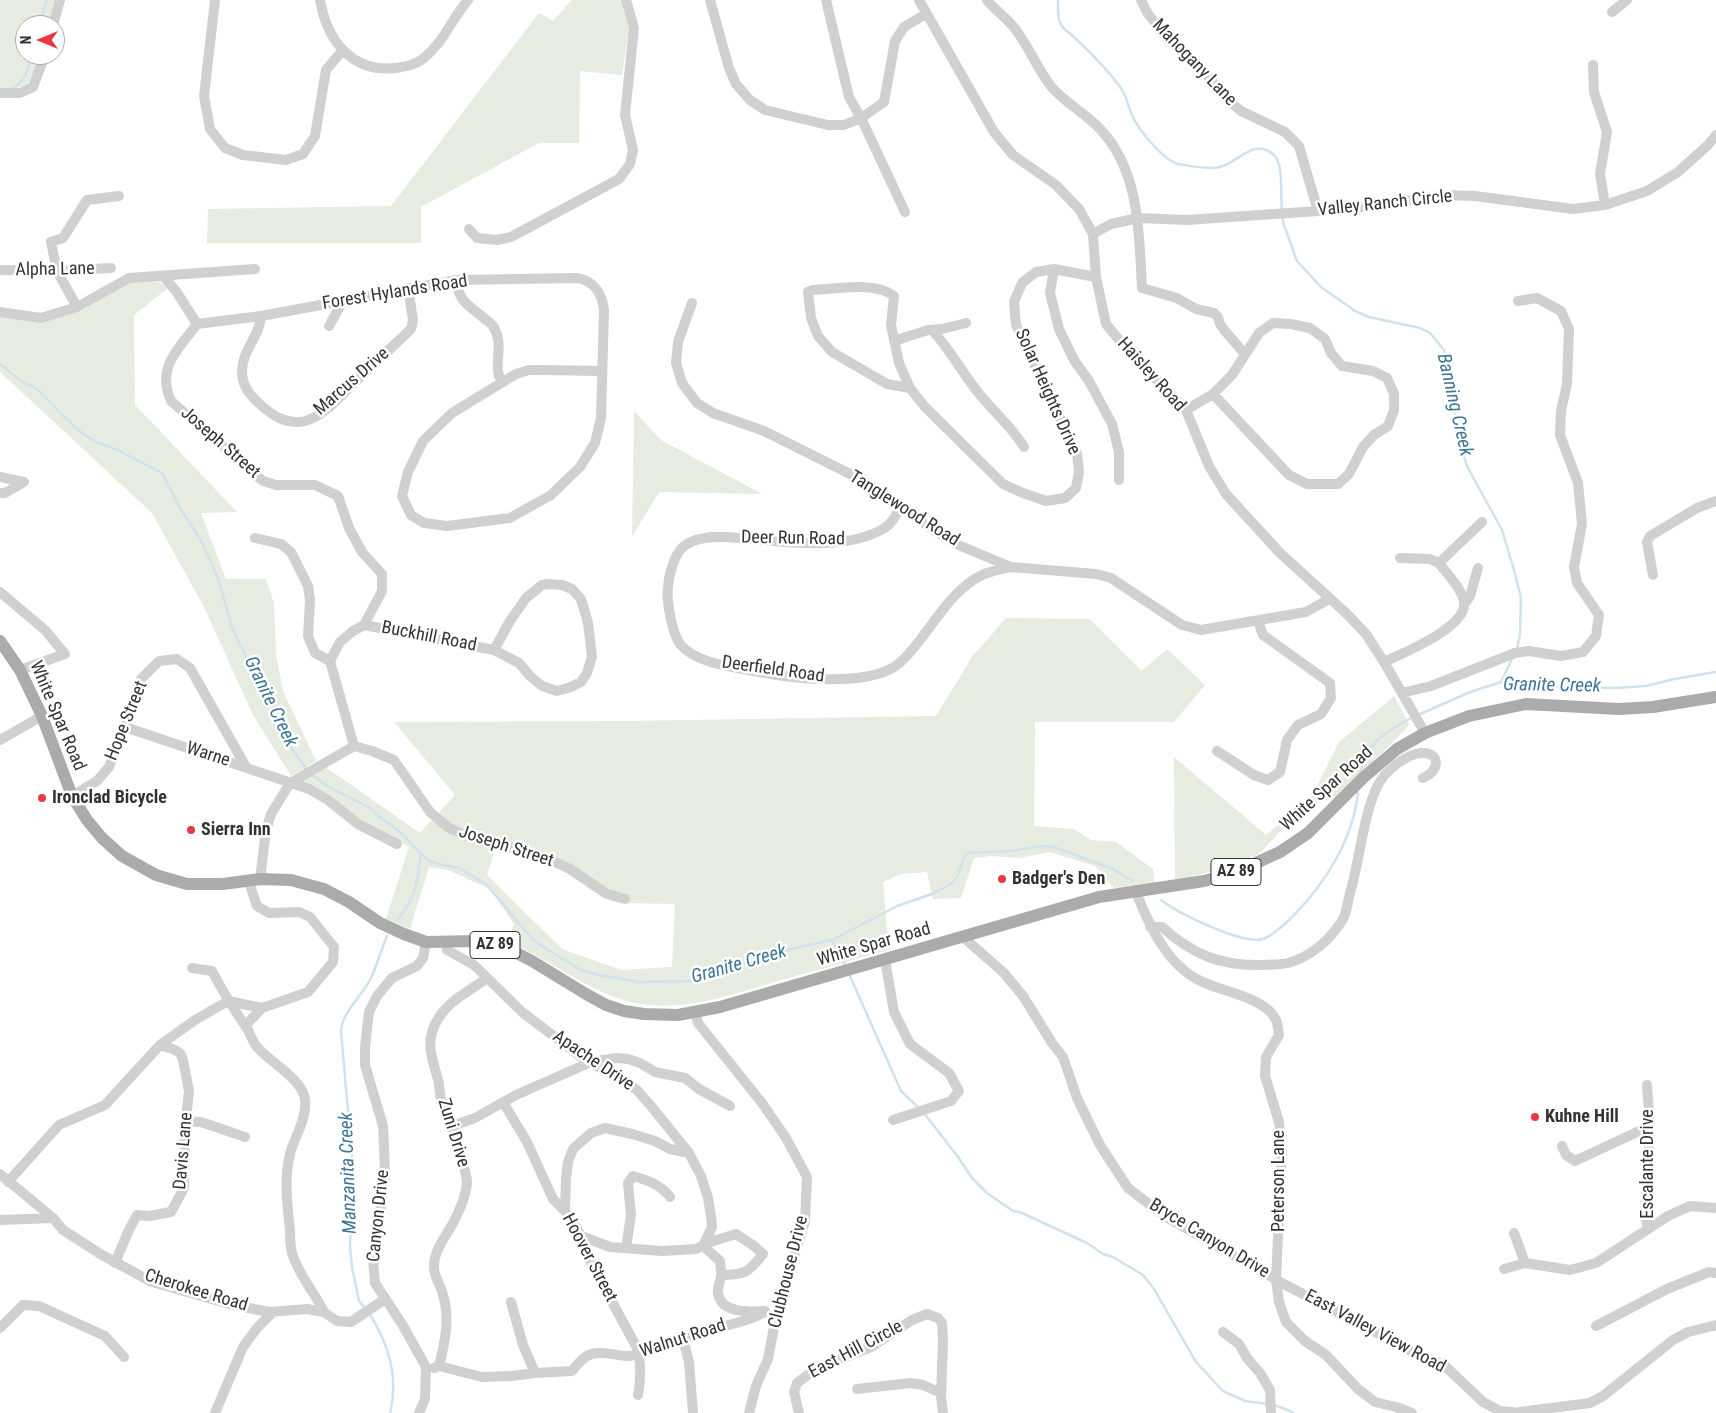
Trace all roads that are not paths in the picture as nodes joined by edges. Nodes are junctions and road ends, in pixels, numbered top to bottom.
1 (60, 0) edge
2 (215, 0) edge
3 (320, 0) edge
4 (468, 0) edge
5 (626, 0) edge
6 (710, 0) edge
7 (826, 0) edge
8 (919, 0) edge
9 (987, 0) edge
10 (1141, 0) edge
11 (1627, 0) edge
12 (1612, 12) dead end
13 (926, 14) junction
14 (56, 15) edge
15 (342, 51) junction
16 (41, 65) edge
17 (1593, 65) dead end
18 (2, 93) edge
19 (861, 118) junction
20 (1716, 135) edge
21 (119, 196) dead end
22 (1605, 205) junction
23 (1318, 211) junction
24 (905, 212) dead end
25 (1138, 218) junction
26 (469, 229) dead end
27 (1093, 234) junction
28 (111, 268) dead end
29 (254, 269) dead end
30 (1054, 269) junction
31 (0, 270) edge
32 (57, 271) junction
33 (163, 276) junction
34 (1096, 277) junction
35 (456, 280) junction
36 (408, 288) junction
37 (343, 300) junction
38 (1518, 302) dead end
39 (692, 303) dead end
40 (77, 307) junction
41 (0, 312) edge
42 (261, 316) junction
43 (966, 323) dead end
44 (197, 324) junction
45 (329, 326) dead end
46 (932, 330) junction
47 (894, 340) junction
48 (1245, 354) junction
49 (602, 371) junction
50 (502, 382) junction
51 (910, 388) junction
52 (1213, 394) junction
53 (1186, 410) junction
54 (1024, 447) dead end
55 (0, 477) edge
56 (1119, 480) dead end
57 (0, 493) edge
58 (1716, 501) edge
59 (902, 506) junction
60 (1482, 522) dead end
61 (255, 538) dead end
62 (677, 556) joint
63 (1400, 558) dead end
64 (1439, 563) junction
65 (1011, 567) junction
66 (1478, 568) dead end
67 (1653, 575) dead end
68 (0, 592) edge
69 (1329, 599) junction
70 (1464, 603) junction
71 (1258, 621) junction
72 (364, 625) junction
73 (0, 641) edge
74 (494, 650) junction
75 (330, 661) junction
76 (1384, 662) junction
77 (20, 670) junction
78 (1402, 693) junction
79 (1716, 697) edge
80 (42, 716) junction
81 (125, 727) junction
82 (1425, 734) junction
83 (0, 740) edge
84 (354, 746) junction
85 (1217, 751) dead end
86 (246, 767) junction
87 (1423, 778) dead end
88 (290, 783) junction
89 (72, 796) junction
90 (397, 844) dead end
91 (254, 880) junction
92 (1135, 890) junction
93 (624, 899) dead end
94 (1150, 927) junction
95 (962, 936) junction
96 (446, 940) junction
97 (426, 942) junction
98 (885, 960) junction
99 (192, 968) dead end
100 (487, 978) junction
101 (228, 1001) junction
102 (262, 1008) junction
103 (695, 1012) junction
104 (245, 1026) junction
105 (160, 1045) junction
106 (591, 1062) junction
107 (1647, 1085) dead end
108 (503, 1102) junction
109 (730, 1106) dead end
110 (893, 1120) dead end
111 (186, 1121) junction
112 (452, 1126) junction
113 (1650, 1126) junction
114 (246, 1137) dead end
115 (1562, 1146) dead end
116 (689, 1154) junction
117 (0, 1174) edge
118 (8, 1182) junction
119 (670, 1197) dead end
120 (1716, 1208) edge
121 (565, 1211) junction
122 (53, 1218) junction
123 (0, 1220) edge
124 (1648, 1229) junction
125 (1514, 1233) dead end
126 (581, 1236) junction
127 (703, 1246) junction
128 (626, 1248) junction
129 (115, 1262) junction
130 (1525, 1263) junction
131 (1504, 1269) dead end
132 (1716, 1273) edge
133 (721, 1275) junction
134 (1276, 1280) junction
135 (385, 1299) junction
136 (511, 1302) dead end
137 (766, 1311) junction
138 (777, 1311) junction
139 (273, 1312) junction
140 (324, 1312) junction
141 (1716, 1325) edge
142 (1596, 1326) dead end
143 (0, 1328) edge
144 (1223, 1332) dead end
145 (683, 1339) junction
146 (639, 1354) junction
147 (124, 1357) dead end
148 (439, 1366) junction
149 (426, 1371) junction
150 (535, 1373) junction
151 (857, 1389) dead end
152 (941, 1393) junction
153 (638, 1395) dead end
154 (1520, 1412) edge
155 (215, 1413) edge
156 (419, 1413) edge
157 (694, 1413) edge
158 (749, 1413) edge
159 (799, 1413) edge
160 (943, 1413) edge
161 (1271, 1413) edge
162 (1412, 1413) edge

1 - 14 street
2 - 15 street
3 - 15 street
4 - 15 street
5 - 26 street
6 - 19 street
7 - 19 street
8 - 13 street, Haisley Road
9 - 25 street
10 - 23 street, Mahogany Lane
11 - 12 street
13 - 19 street
13 - 27 street, Haisley Road
16 - 18 street
17 - 22 street
19 - 24 street
20 - 22 street, Valley Ranch Circle
21 - 32 street
22 - 23 street, Valley Ranch Circle
23 - 25 street, Valley Ranch Circle
25 - 27 street, Valley Ranch Circle
25 - 48 street
27 - 34 street, Haisley Road
28 - 32 street, Alpha Lane
29 - 33 street
30 - 34 street, Solar Heights Drive
30 - 51 street, Solar Heights Drive
30 - 56 street
31 - 32 street, Alpha Lane
32 - 40 street
33 - 40 street
33 - 44 street
34 - 53 street, Haisley Road
35 - 36 street, Forest Hylands Road
35 - 49 street, Forest Hylands Road
35 - 50 street
36 - 37 street, Forest Hylands Road
36 - 42 street, Marcus Drive
37 - 42 street, Forest Hylands Road
37 - 45 street
38 - 78 street
39 - 59 street, Tanglewood Road
40 - 41 street
42 - 44 street, Forest Hylands Road
43 - 46 street
44 - 72 street, Joseph Street
46 - 47 street
46 - 54 street
47 - 51 street, Solar Heights Drive
47 - 51 street, Solar Heights Drive
48 - 52 street
48 - 52 street
49 - 50 street
49 - 50 street, Forest Hylands Road
52 - 53 street
53 - 69 street, Haisley Road
55 - 57 street
58 - 67 street
59 - 62 street, Deer Run Road
59 - 65 street, Tanglewood Road
60 - 64 street
61 - 75 street
62 - 65 street, Deerfield Road
63 - 64 street
64 - 70 street
65 - 71 street, Tanglewood Road
66 - 70 street
68 - 77 street
69 - 71 street, Tanglewood Road
69 - 76 street, Haisley Road
70 - 76 street
71 - 85 street
72 - 74 street, Buckhill Road
72 - 75 street, Joseph Street
73 - 77 main road, White Spar Road / AZ 89
74 - 74 street, Buckhill Road
75 - 84 street
76 - 78 street, Haisley Road
77 - 80 main road, White Spar Road / AZ 89
78 - 82 street, Haisley Road
79 - 82 main road, White Spar Road / AZ 89
80 - 83 street
80 - 89 main road, White Spar Road / AZ 89
81 - 86 street, Warne
81 - 86 street, Hope Street
81 - 89 street, Hope Street
82 - 92 main road, White Spar Road / AZ 89
84 - 88 street
84 - 93 street, Joseph Street
86 - 88 street, Warne
87 - 94 street
88 - 90 street, Warne
88 - 91 street
89 - 91 main road, White Spar Road / AZ 89
91 - 97 main road, White Spar Road / AZ 89
91 - 102 street
92 - 94 street, Peterson Lane
92 - 95 main road, White Spar Road / AZ 89
94 - 134 street, Peterson Lane
95 - 98 main road, White Spar Road / AZ 89
95 - 134 street, Bryce Canyon Drive
96 - 97 main road, White Spar Road / AZ 89
96 - 100 street, Apache Drive
96 - 103 main road, White Spar Road / AZ 89
97 - 135 street, Canyon Drive
98 - 103 main road, White Spar Road / AZ 89
98 - 110 street
99 - 101 street
100 - 106 street, Apache Drive
100 - 112 street, Zuni Drive
101 - 102 street
101 - 104 street
101 - 105 street
102 - 104 street
103 - 138 street, Clubhouse Drive
104 - 140 street
105 - 111 street, Davis Lane
105 - 118 street
106 - 108 street
106 - 109 street
106 - 116 street, Apache Drive
107 - 113 street, Escalante Drive
108 - 112 street
108 - 121 street, Hoover Street
111 - 114 street
111 - 129 street, Davis Lane
112 - 148 street, Zuni Drive
113 - 115 street
113 - 124 street, Escalante Drive
116 - 121 street
116 - 127 street, Apache Drive
117 - 118 street, Cherokee Road
118 - 122 street, Cherokee Road
119 - 128 street
120 - 124 street, Escalante Drive
121 - 126 street, Hoover Street
122 - 123 street
122 - 129 street, Cherokee Road
124 - 130 street
125 - 130 street
126 - 128 street
126 - 146 street, Hoover Street
127 - 128 street
127 - 133 street
127 - 133 street
129 - 139 street, Cherokee Road
130 - 131 street
132 - 142 street
133 - 137 street
134 - 154 street, East Valley View Road
134 - 162 street, Bryce Canyon Drive
135 - 140 street, Cherokee Road
135 - 149 street, Canyon Drive
136 - 150 street
137 - 138 street, Walnut Road
137 - 145 street, Walnut Road
138 - 158 street, Clubhouse Drive
139 - 140 street, Cherokee Road
139 - 155 street
141 - 154 street, East Valley View Road
143 - 147 street
144 - 161 street
145 - 146 street, Walnut Road
145 - 157 street
146 - 150 street, Walnut Road
146 - 153 street, Hoover Street
148 - 149 street
148 - 150 street, Walnut Road
149 - 156 street, Canyon Drive
151 - 152 street
152 - 159 street, East Hill Circle
152 - 160 street, East Hill Circle

